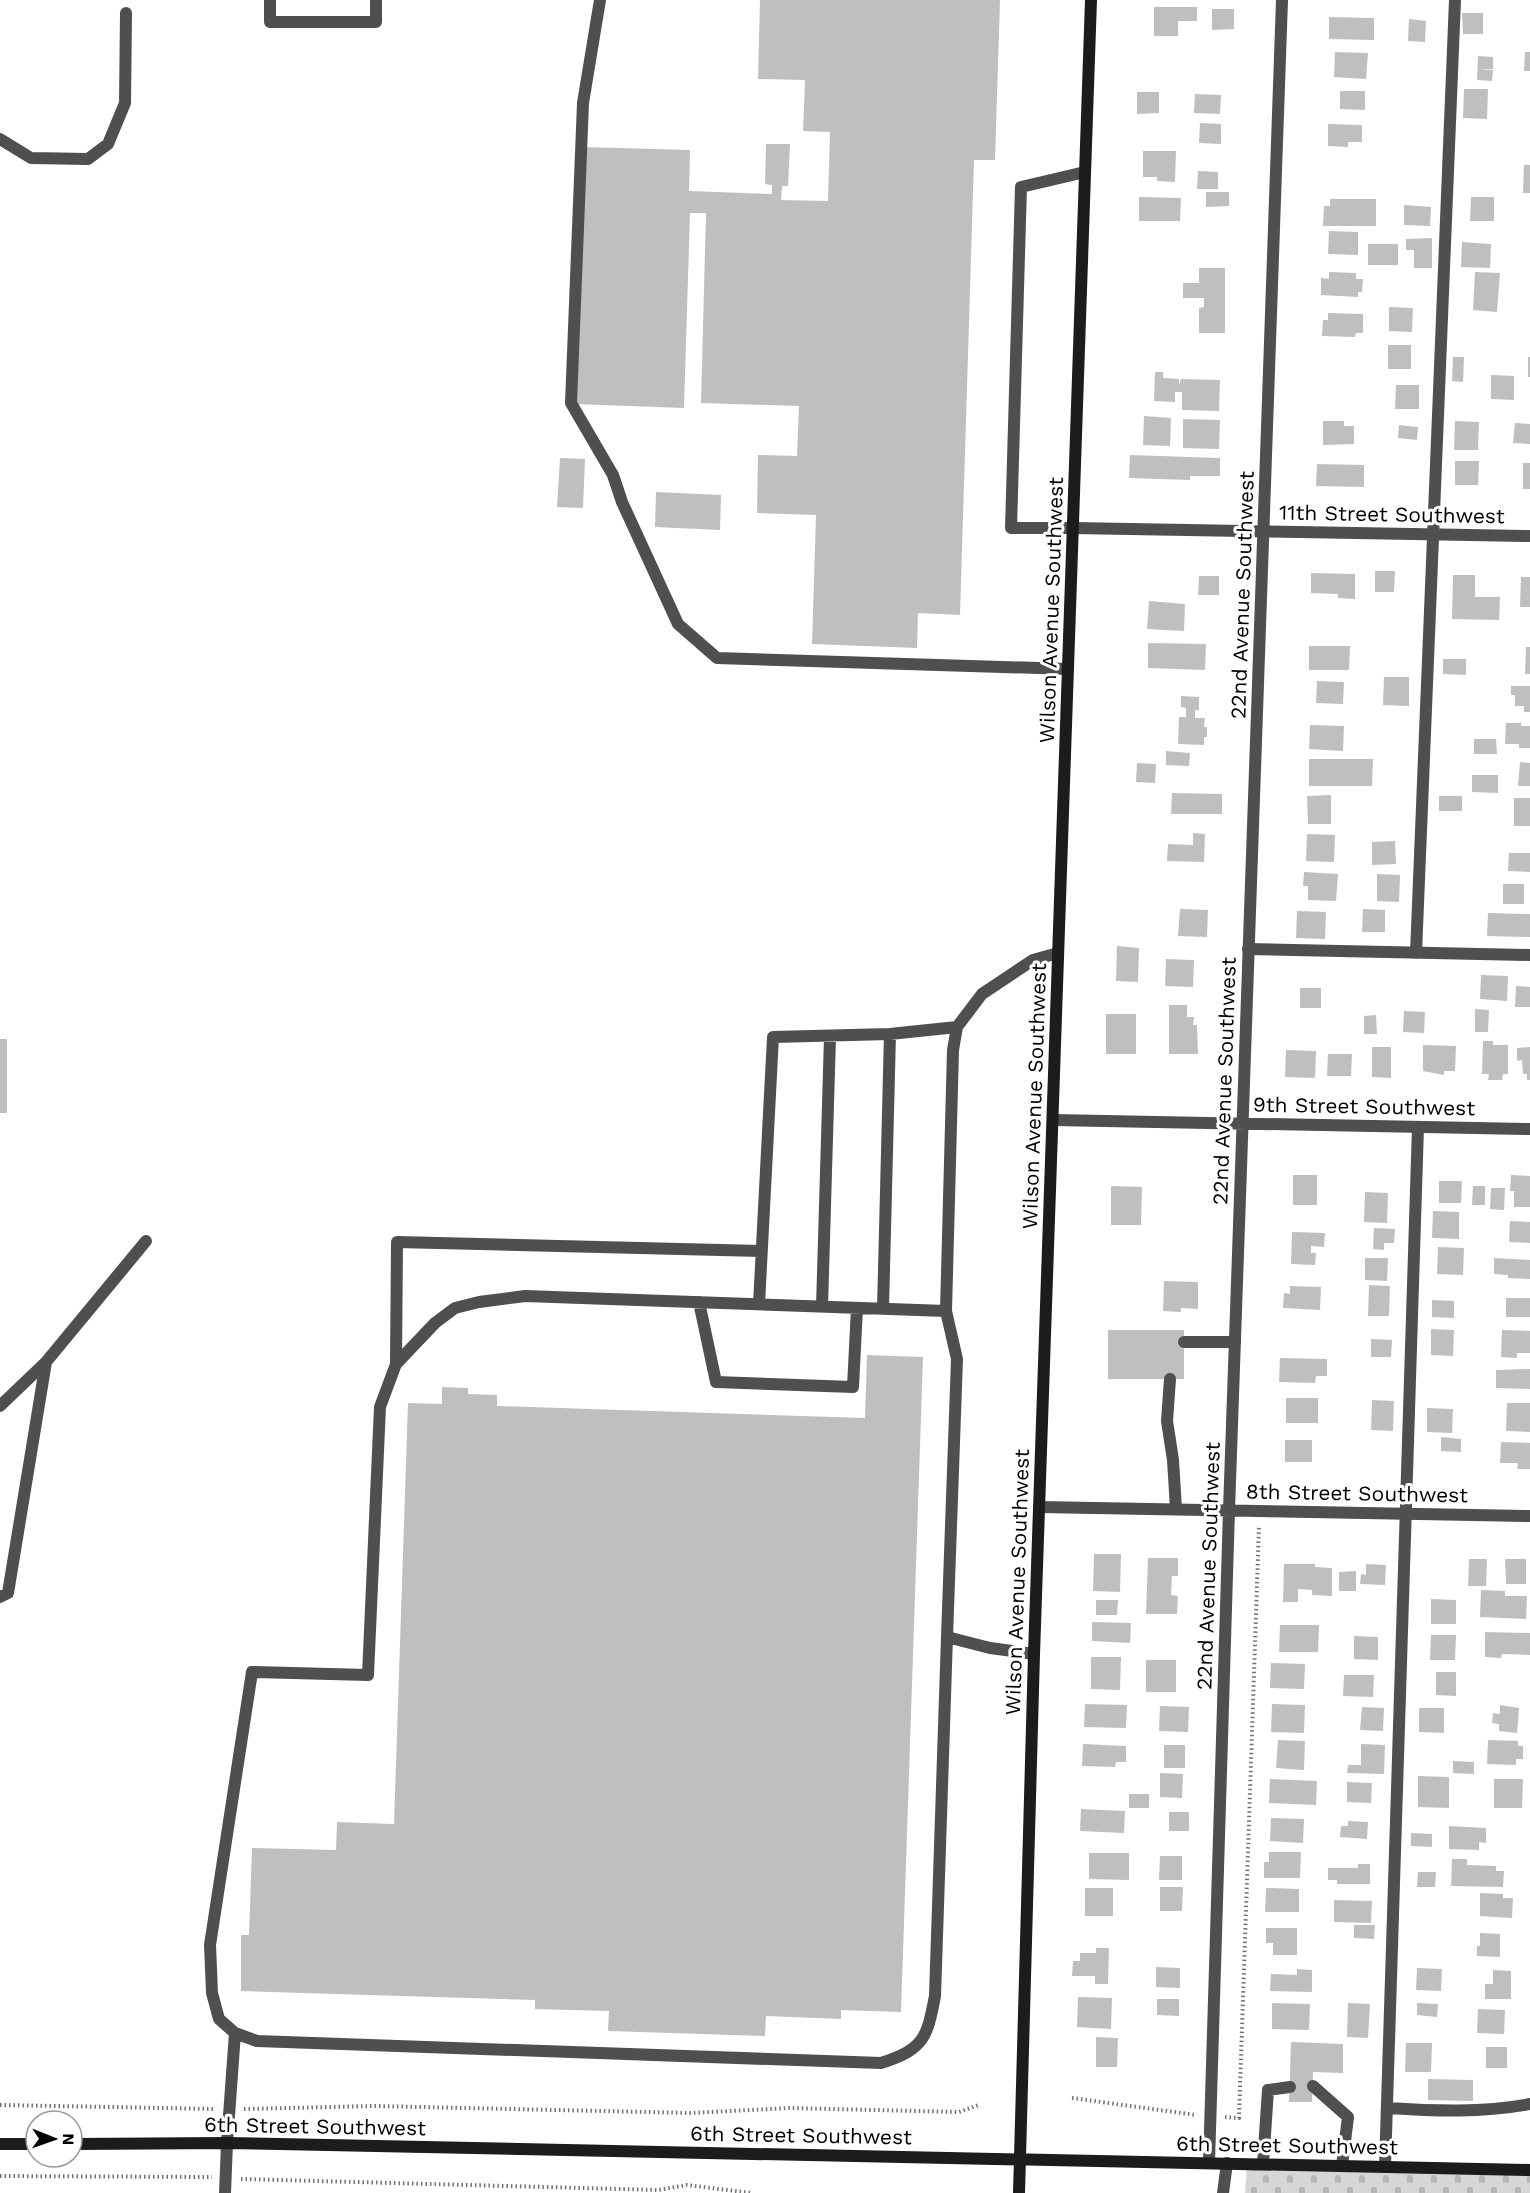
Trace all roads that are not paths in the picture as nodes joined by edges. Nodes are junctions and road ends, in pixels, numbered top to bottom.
1 (270, 0) edge
2 (376, 0) edge
3 (600, 0) edge
4 (1091, 0) edge
5 (1282, 0) edge
6 (1455, 0) edge
7 (126, 13) dead end
8 (0, 139) edge
9 (1085, 172) junction
10 (1073, 528) junction
11 (1264, 531) junction
12 (1433, 535) junction
13 (1530, 536) edge
14 (1068, 669) junction
15 (1248, 950) junction
16 (1058, 953) junction
17 (1416, 953) junction
18 (1530, 955) edge
19 (957, 1027) junction
20 (890, 1034) junction
21 (830, 1037) junction
22 (1053, 1120) junction
23 (1242, 1123) junction
24 (1418, 1127) junction
25 (1530, 1130) edge
26 (146, 1241) dead end
27 (761, 1251) junction
28 (699, 1302) junction
29 (759, 1304) junction
30 (822, 1307) junction
31 (857, 1308) junction
32 (883, 1309) junction
33 (946, 1311) junction
34 (1184, 1342) dead end
35 (1235, 1342) junction
36 (46, 1362) junction
37 (396, 1364) junction
38 (1170, 1379) dead end
39 (0, 1406) edge
40 (1039, 1507) junction
41 (1176, 1509) junction
42 (1229, 1510) junction
43 (1406, 1514) junction
44 (1530, 1516) edge
45 (0, 1597) edge
46 (947, 1637) junction
47 (1034, 1654) junction
48 (235, 2033) junction
49 (1290, 2086) dead end
50 (1313, 2086) dead end
51 (1530, 2104) edge
52 (1386, 2108) junction
53 (227, 2143) junction
54 (0, 2144) edge
55 (24, 2144) edge
56 (84, 2144) edge
57 (1020, 2159) junction
58 (1209, 2163) junction
59 (1227, 2163) junction
60 (1263, 2164) junction
61 (1342, 2166) junction
62 (1385, 2167) junction
63 (1530, 2170) edge
64 (225, 2193) edge
65 (1019, 2193) edge
66 (1223, 2193) edge

1 - 2 street
3 - 14 street
4 - 9 main road, Wilson Avenue Southwest
5 - 11 street, 22nd Avenue Southwest
6 - 12 street
7 - 8 street
9 - 10 main road, Wilson Avenue Southwest
9 - 10 street, 11th Street Southwest
10 - 11 street, 11th Street Southwest
10 - 14 main road, Wilson Avenue Southwest
11 - 12 street, 11th Street Southwest
11 - 15 street, 22nd Avenue Southwest
12 - 13 street, 11th Street Southwest
12 - 17 street
14 - 16 main road, Wilson Avenue Southwest
15 - 17 street
15 - 23 street, 22nd Avenue Southwest
16 - 19 street
16 - 22 main road, Wilson Avenue Southwest
17 - 18 street
19 - 20 street
19 - 33 street
20 - 21 street
20 - 32 street
21 - 27 street
21 - 30 street
22 - 23 street, 9th Street Southwest
22 - 40 main road, Wilson Avenue Southwest
23 - 24 street, 9th Street Southwest
23 - 35 street, 22nd Avenue Southwest
24 - 25 street, 9th Street Southwest
24 - 43 street
26 - 36 street
27 - 29 street
27 - 37 street
28 - 29 street
28 - 31 street
28 - 37 street
29 - 30 street
30 - 31 street
31 - 32 street
32 - 33 street
33 - 46 street
34 - 35 street
35 - 42 street, 22nd Avenue Southwest
36 - 39 street
36 - 45 street
37 - 48 street
38 - 41 street
40 - 41 street, 8th Street Southwest
40 - 47 main road, Wilson Avenue Southwest
41 - 42 street, 8th Street Southwest
42 - 43 street, 8th Street Southwest
42 - 58 street, 22nd Avenue Southwest
43 - 44 street, 8th Street Southwest
43 - 52 street
46 - 47 street
46 - 48 street
47 - 57 main road, Wilson Avenue Southwest
48 - 53 street
49 - 60 street
50 - 61 street
51 - 52 street
52 - 62 street
53 - 56 main road, 6th Street Southwest
53 - 57 main road, 6th Street Southwest
53 - 64 street
54 - 55 main road
57 - 58 main road, 6th Street Southwest
57 - 65 main road, Wilson Avenue Southwest
58 - 59 main road, 6th Street Southwest
59 - 60 main road, 6th Street Southwest
59 - 66 street
60 - 61 main road, 6th Street Southwest
61 - 62 main road, 6th Street Southwest
62 - 63 main road, 6th Street Southwest

